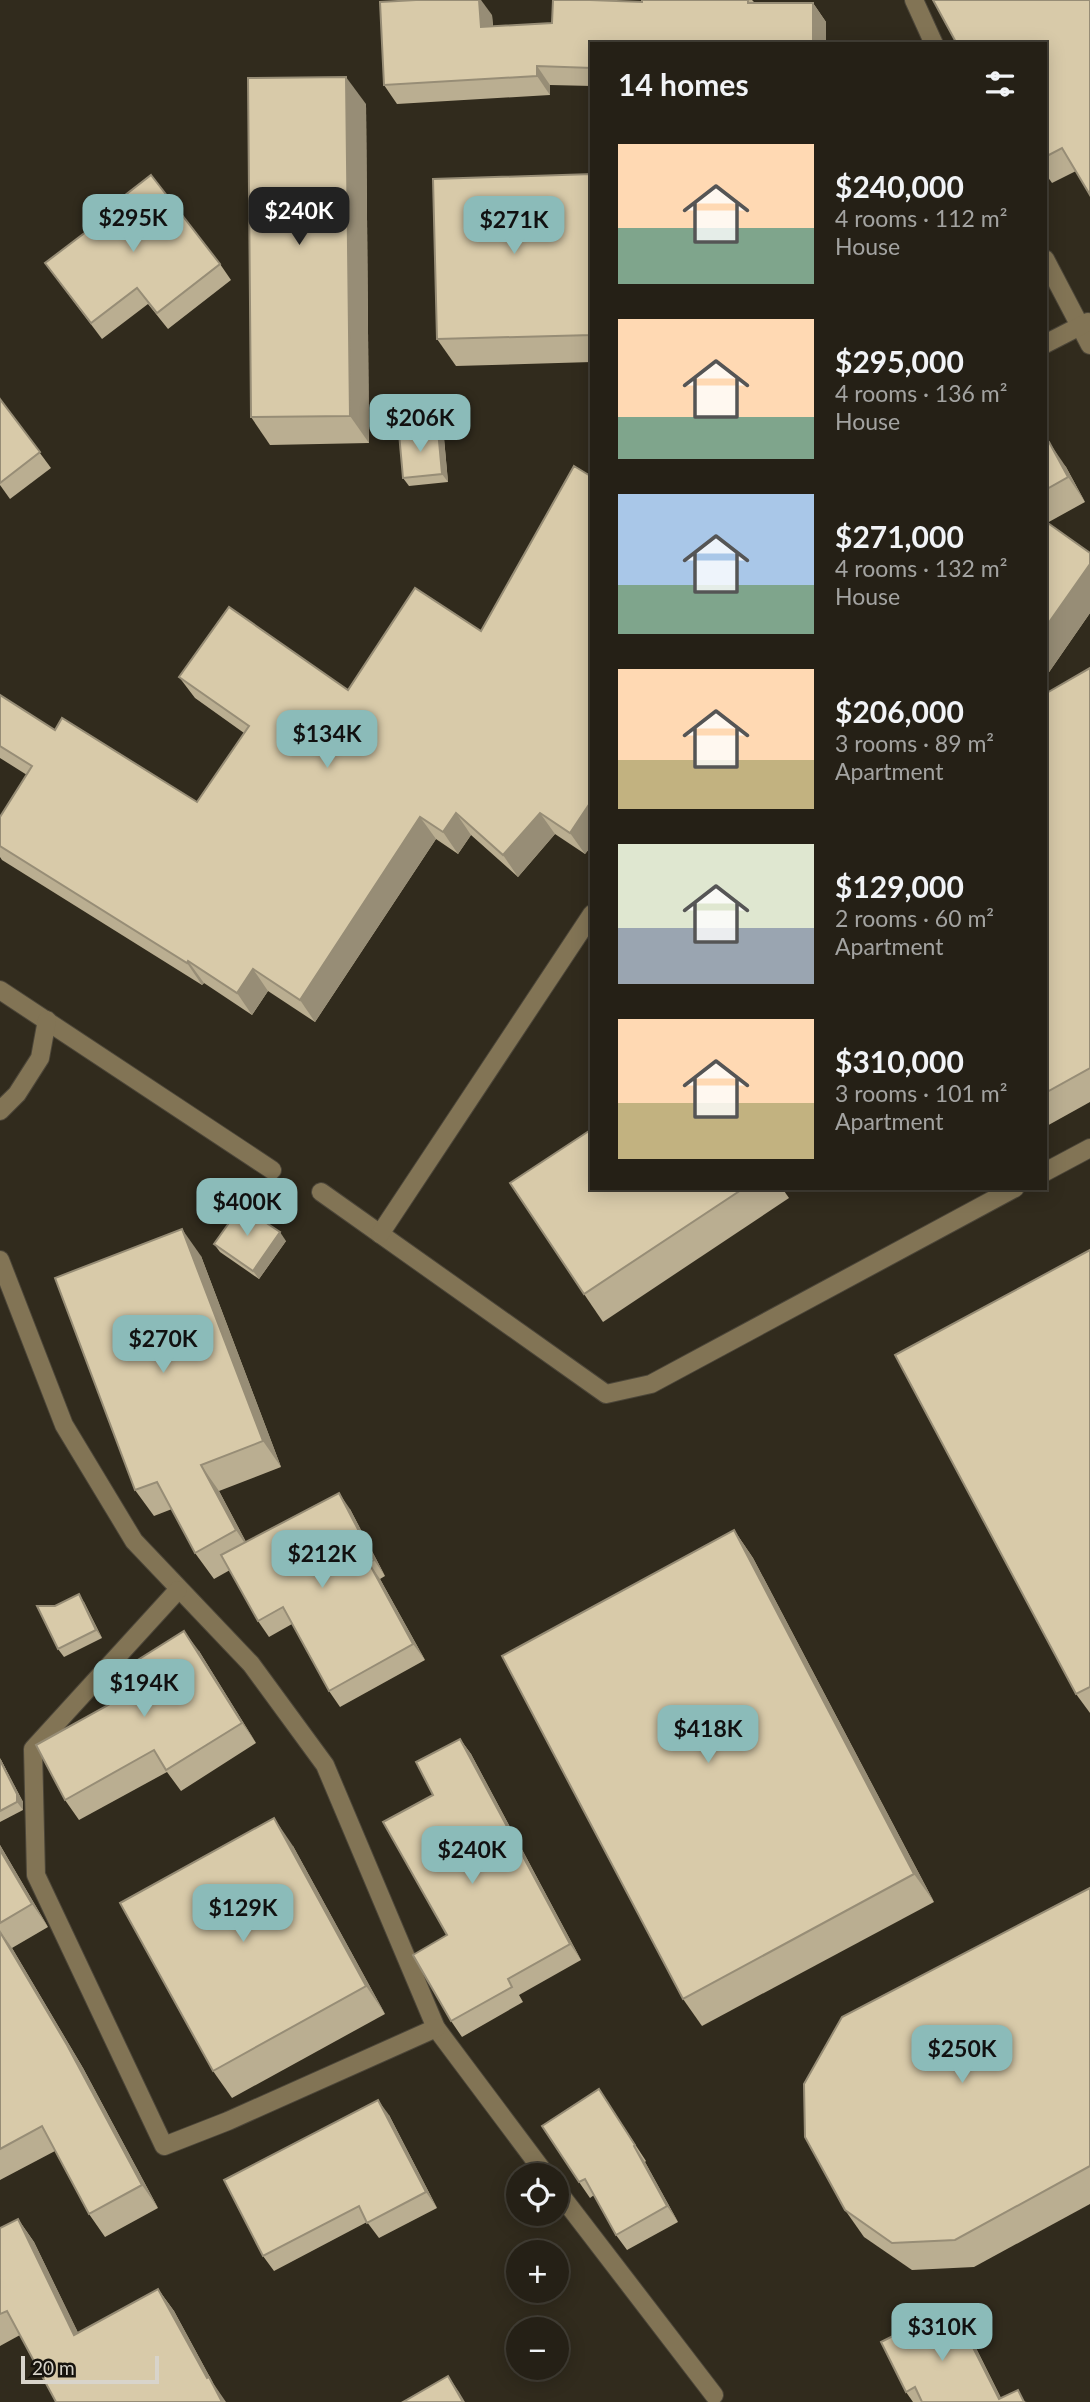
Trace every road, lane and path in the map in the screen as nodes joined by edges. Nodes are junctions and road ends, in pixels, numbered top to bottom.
1 (914, 0) edge
2 (933, 42) edge
3 (1047, 262) edge
4 (1085, 324) edge
5 (1047, 343) edge
6 (1090, 345) edge
7 (590, 917) edge
8 (0, 990) edge
9 (47, 1020) junction
10 (0, 1111) edge
11 (1090, 1148) edge
12 (272, 1170) dead end
13 (1047, 1171) edge
14 (1011, 1190) edge
15 (321, 1192) dead end
16 (380, 1234) junction
17 (0, 1260) edge
18 (178, 1590) junction
19 (436, 2028) junction
20 (537, 2163) edge
21 (569, 2206) edge
22 (714, 2395) dead end

1 - 2 lane
3 - 4 lane
4 - 5 lane
4 - 6 lane
7 - 16 lane
8 - 9 lane
9 - 10 lane
9 - 12 lane
11 - 13 lane
14 - 16 lane
15 - 16 lane
17 - 18 lane
18 - 19 lane
18 - 19 lane
19 - 20 lane
21 - 22 lane

